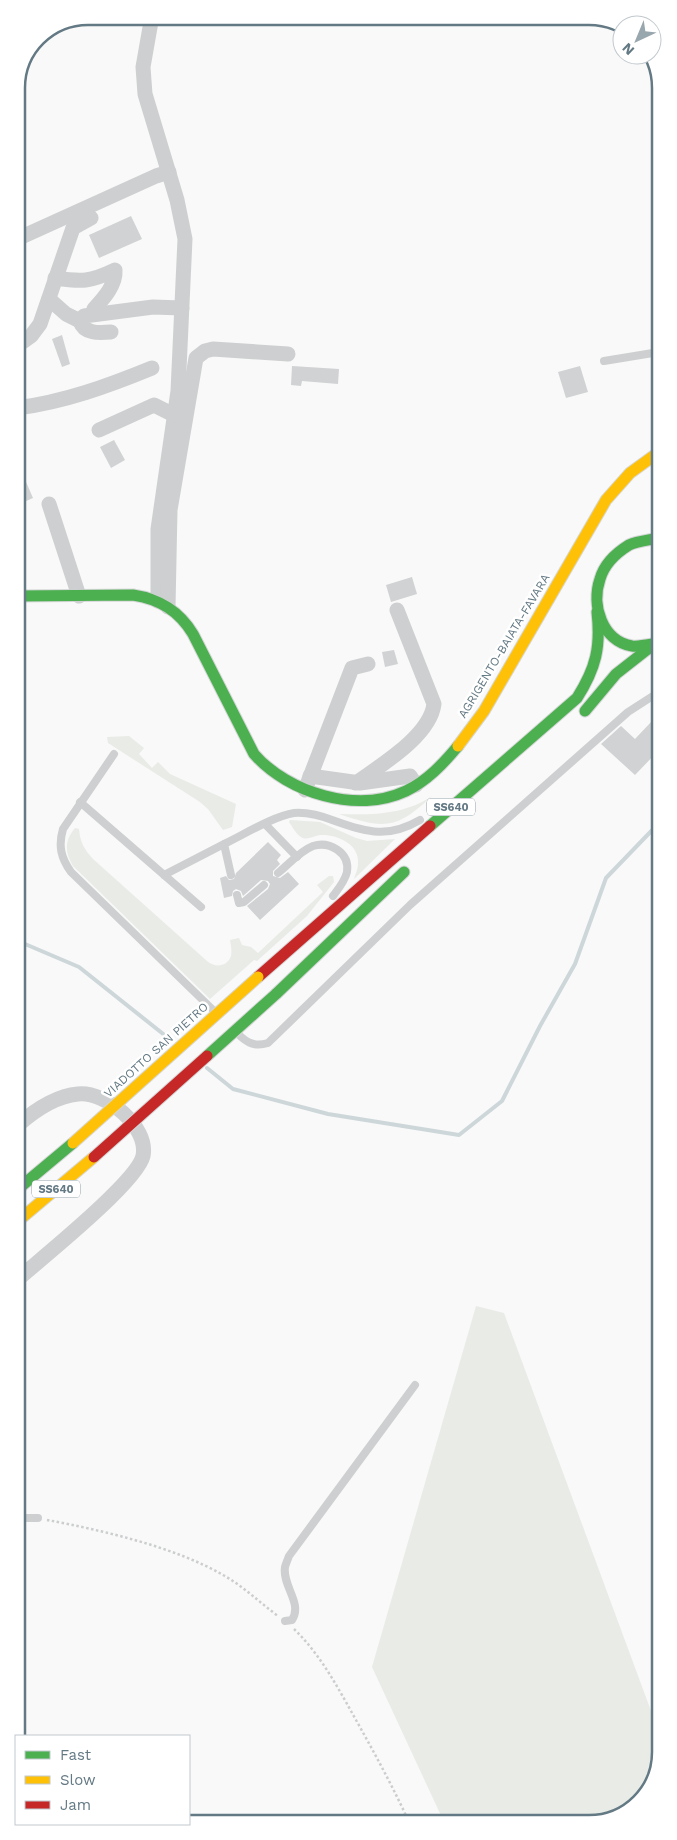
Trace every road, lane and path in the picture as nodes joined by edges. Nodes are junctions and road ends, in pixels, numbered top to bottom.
1 (150, 25) edge
2 (169, 172) junction
3 (91, 218) dead end
4 (25, 235) edge
5 (55, 278) junction
6 (49, 299) junction
7 (182, 308) junction
8 (95, 314) junction
9 (80, 321) junction
10 (111, 332) dead end
11 (25, 340) edge
12 (652, 353) edge
13 (288, 354) dead end
14 (604, 361) dead end
15 (152, 368) dead end
16 (25, 407) edge
17 (174, 415) junction
18 (99, 430) dead end
19 (652, 457) edge
20 (49, 504) dead end
21 (652, 539) edge
22 (25, 596) edge
23 (79, 596) junction
24 (163, 604) junction
25 (397, 610) dead end
26 (597, 612) junction
27 (652, 644) edge
28 (652, 648) edge
29 (368, 664) dead end
30 (652, 697) edge
31 (577, 698) junction
32 (576, 720) dead end
33 (531, 726) dead end
34 (114, 754) dead end
35 (308, 783) junction
36 (356, 783) junction
37 (416, 785) junction
38 (80, 802) junction
39 (425, 817) dead end
40 (265, 824) junction
41 (224, 844) junction
42 (297, 857) junction
43 (414, 863) dead end
44 (278, 873) dead end
45 (164, 875) junction
46 (232, 875) dead end
47 (264, 885) dead end
48 (237, 895) dead end
49 (327, 904) dead end
50 (201, 907) dead end
51 (321, 911) dead end
52 (258, 978) junction
53 (221, 1018) dead end
54 (228, 1024) dead end
55 (25, 1119) edge
56 (25, 1183) edge
57 (25, 1215) edge
58 (25, 1272) edge
59 (415, 1385) dead end
60 (25, 1518) edge
61 (38, 1518) joint
62 (285, 1621) junction
63 (406, 1815) edge

1 - 2 street
2 - 4 street
2 - 7 street
3 - 5 street
5 - 6 street
5 - 8 street
6 - 9 street
6 - 11 street
7 - 8 street
7 - 17 street
8 - 9 street
9 - 10 street
12 - 14 lane
13 - 24 street
15 - 16 street
17 - 18 street
17 - 24 street
19 - 37 main road, AGRIGENTO-BAIATA-FAVARA
20 - 23 street
21 - 26 main road
22 - 23 main road
23 - 24 main road
24 - 35 main road, AGRIGENTO-BAIATA-FAVARA
25 - 36 street
26 - 27 main road
26 - 31 main road, SS640
28 - 32 main road
29 - 35 street
30 - 54 lane
31 - 33 lane
31 - 52 main road, SS640
34 - 38 lane
35 - 36 street
35 - 37 main road, AGRIGENTO-BAIATA-FAVARA
36 - 37 street
38 - 45 lane
38 - 53 lane
39 - 40 lane
40 - 41 lane
40 - 42 lane
41 - 45 lane
41 - 46 lane
42 - 44 lane
42 - 49 lane
43 - 57 main road, SS640, bridge
45 - 50 lane
47 - 48 lane
51 - 52 lane
52 - 56 main road, VIADOTTO SAN PIETRO / SS640, bridge
55 - 58 street
59 - 62 lane
60 - 61 lane
61 - 62 path
62 - 63 path

